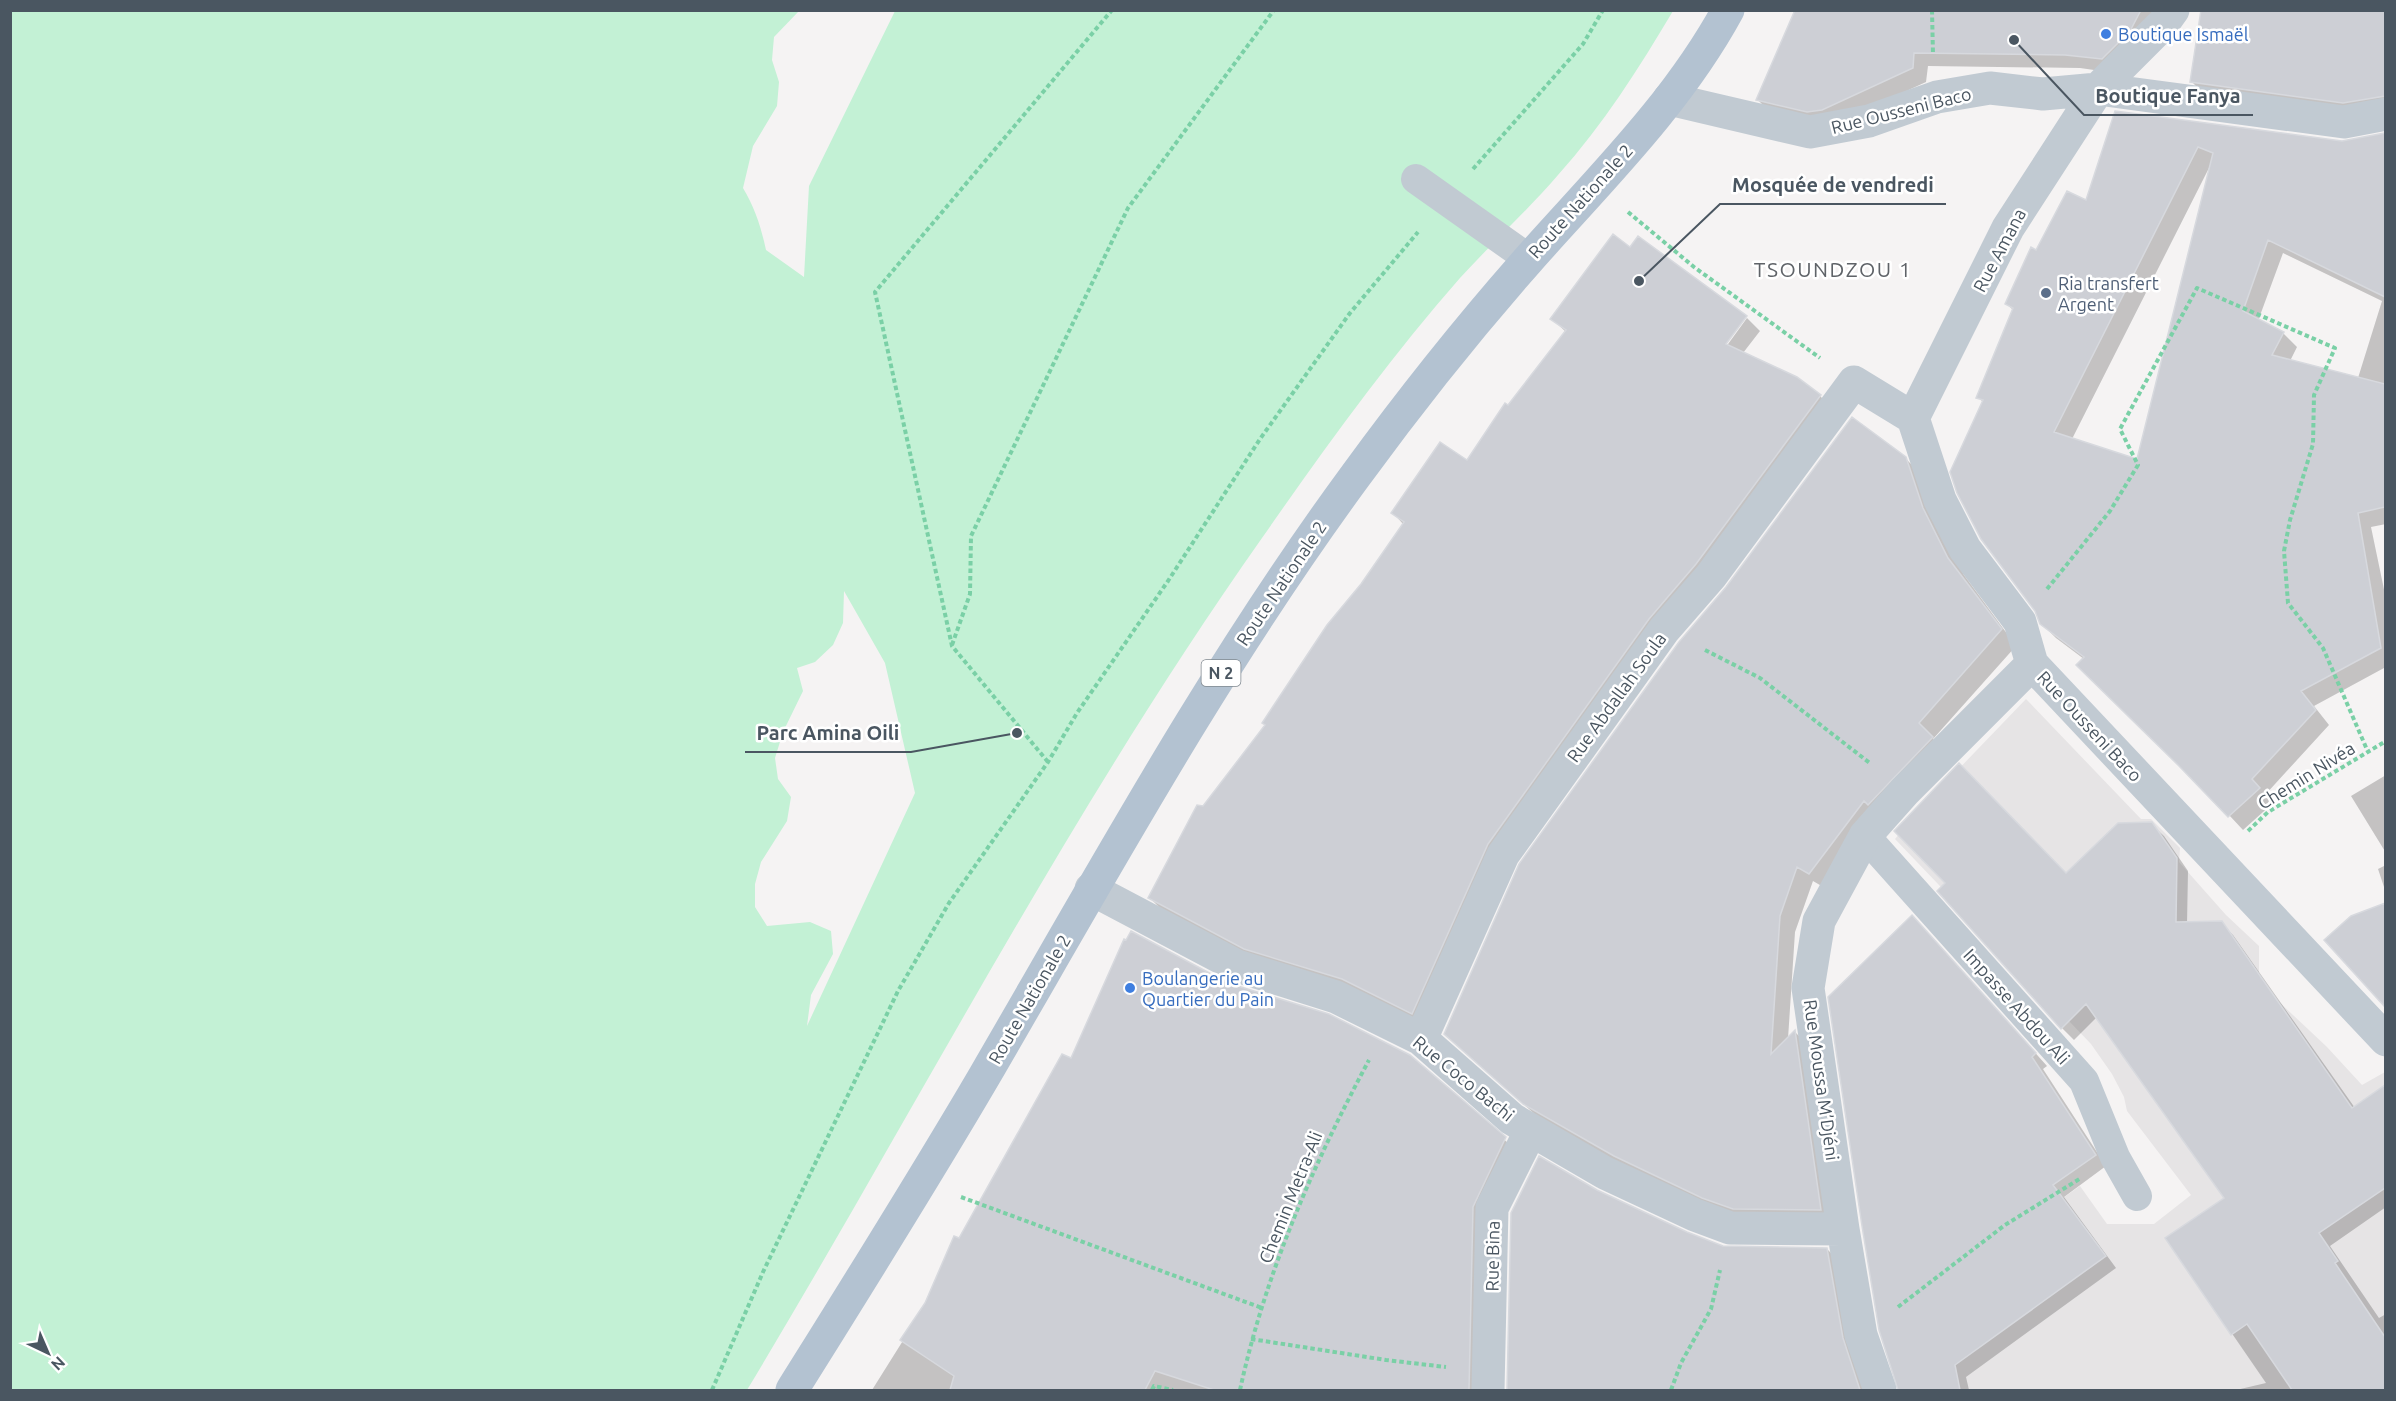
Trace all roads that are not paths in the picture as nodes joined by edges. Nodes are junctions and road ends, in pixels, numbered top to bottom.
1 (1728, 10) edge
2 (2173, 10) edge
3 (2098, 89) junction
4 (1669, 99) junction
5 (2385, 114) edge
6 (1416, 179) dead end
7 (1529, 259) junction
8 (1913, 418) junction
9 (2032, 664) junction
10 (1865, 836) junction
11 (1092, 889) junction
12 (1421, 1039) junction
13 (2385, 1040) edge
14 (1531, 1130) junction
15 (2137, 1196) dead end
16 (1843, 1229) junction
17 (1488, 1381) edge
18 (792, 1390) edge
19 (1880, 1390) edge

1 - 4 main road, Route Nationale 2 / N 2
2 - 3 street, Rue Amana
3 - 4 street, Rue Ousseni Baco
3 - 5 street, Rue Ousseni Baco
3 - 8 street, Rue Amana
4 - 7 main road, Route Nationale 2 / N 2
6 - 7 lane
7 - 11 main road, Route Nationale 2 / N 2
8 - 9 street, Rue Ousseni Baco
8 - 12 street, Rue Abdallah Soula
9 - 10 street, Rue Moussa M’Djéni
9 - 13 street, Rue Ousseni Baco
10 - 15 lane, Impasse Abdou Ali
10 - 16 street, Rue Moussa M’Djéni
11 - 12 street, Rue Coco Bachi
11 - 18 main road, Route Nationale 2 / N 2
12 - 14 street, Rue Coco Bachi
14 - 16 street, Rue Coco Bachi
14 - 17 street, Rue Bina
16 - 19 street, Rue Moussa M’Djéni

